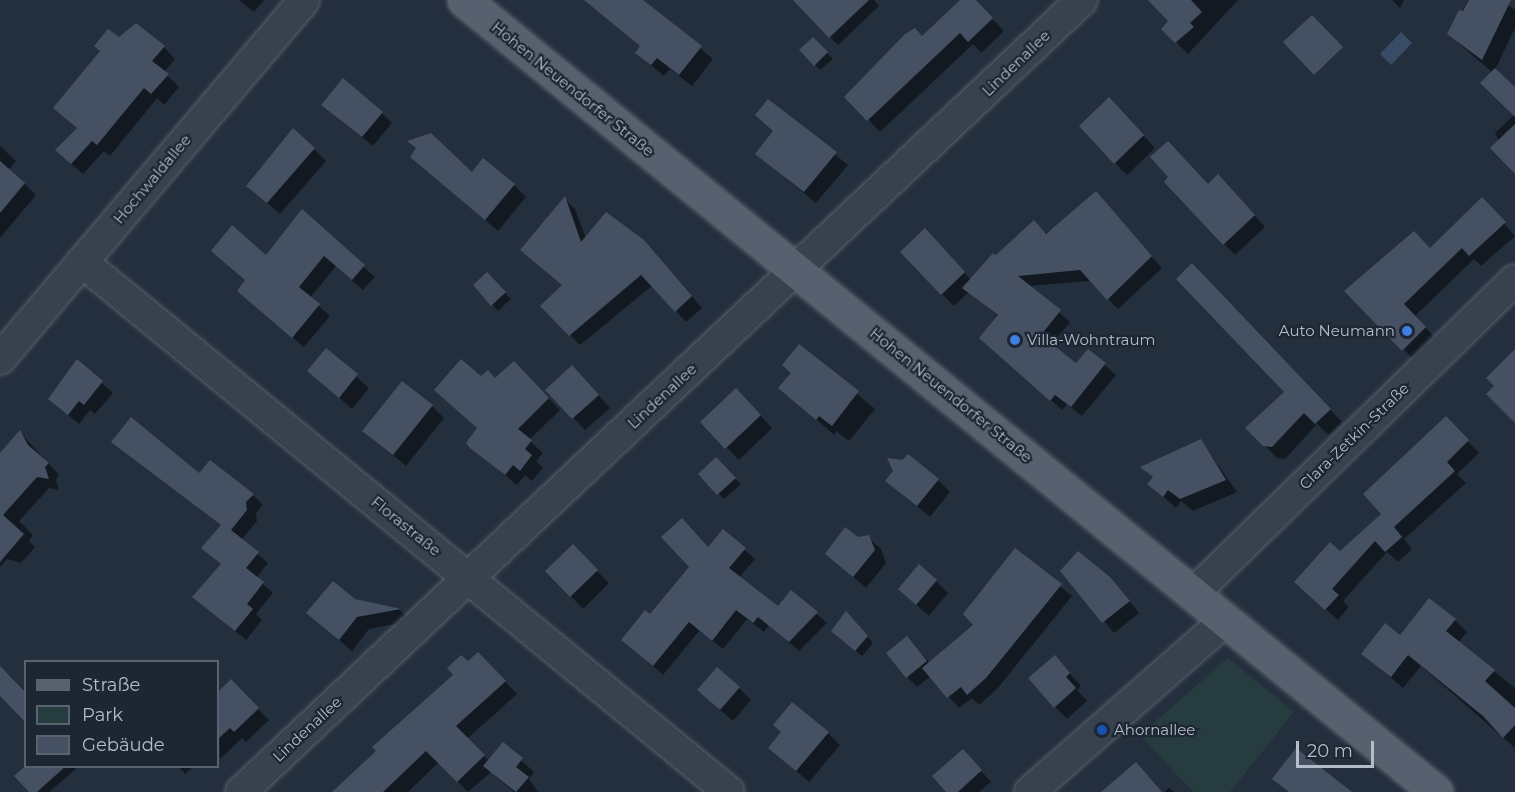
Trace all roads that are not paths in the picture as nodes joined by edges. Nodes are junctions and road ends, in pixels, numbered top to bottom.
1 (304, 0) edge
2 (464, 0) edge
3 (1082, 0) edge
4 (82, 262) junction
5 (798, 270) junction
6 (1515, 280) edge
7 (0, 359) edge
8 (468, 577) junction
9 (1194, 593) junction
10 (1226, 620) junction
11 (241, 792) edge
12 (729, 792) edge
13 (1030, 792) edge
14 (1436, 792) edge

1 - 4 street, Hochwaldallee
2 - 5 main road, Hohen Neuendorfer Straße
3 - 5 street, Lindenallee
4 - 7 street, Hochwaldallee
4 - 8 street, Florastraße
5 - 8 street, Lindenallee
5 - 9 main road, Hohen Neuendorfer Straße
6 - 9 street, Clara-Zetkin-Straße
8 - 11 street, Lindenallee
8 - 12 street, Florastraße
9 - 10 main road, Hohen Neuendorfer Straße
10 - 13 street
10 - 14 main road, Hohen Neuendorfer Straße

